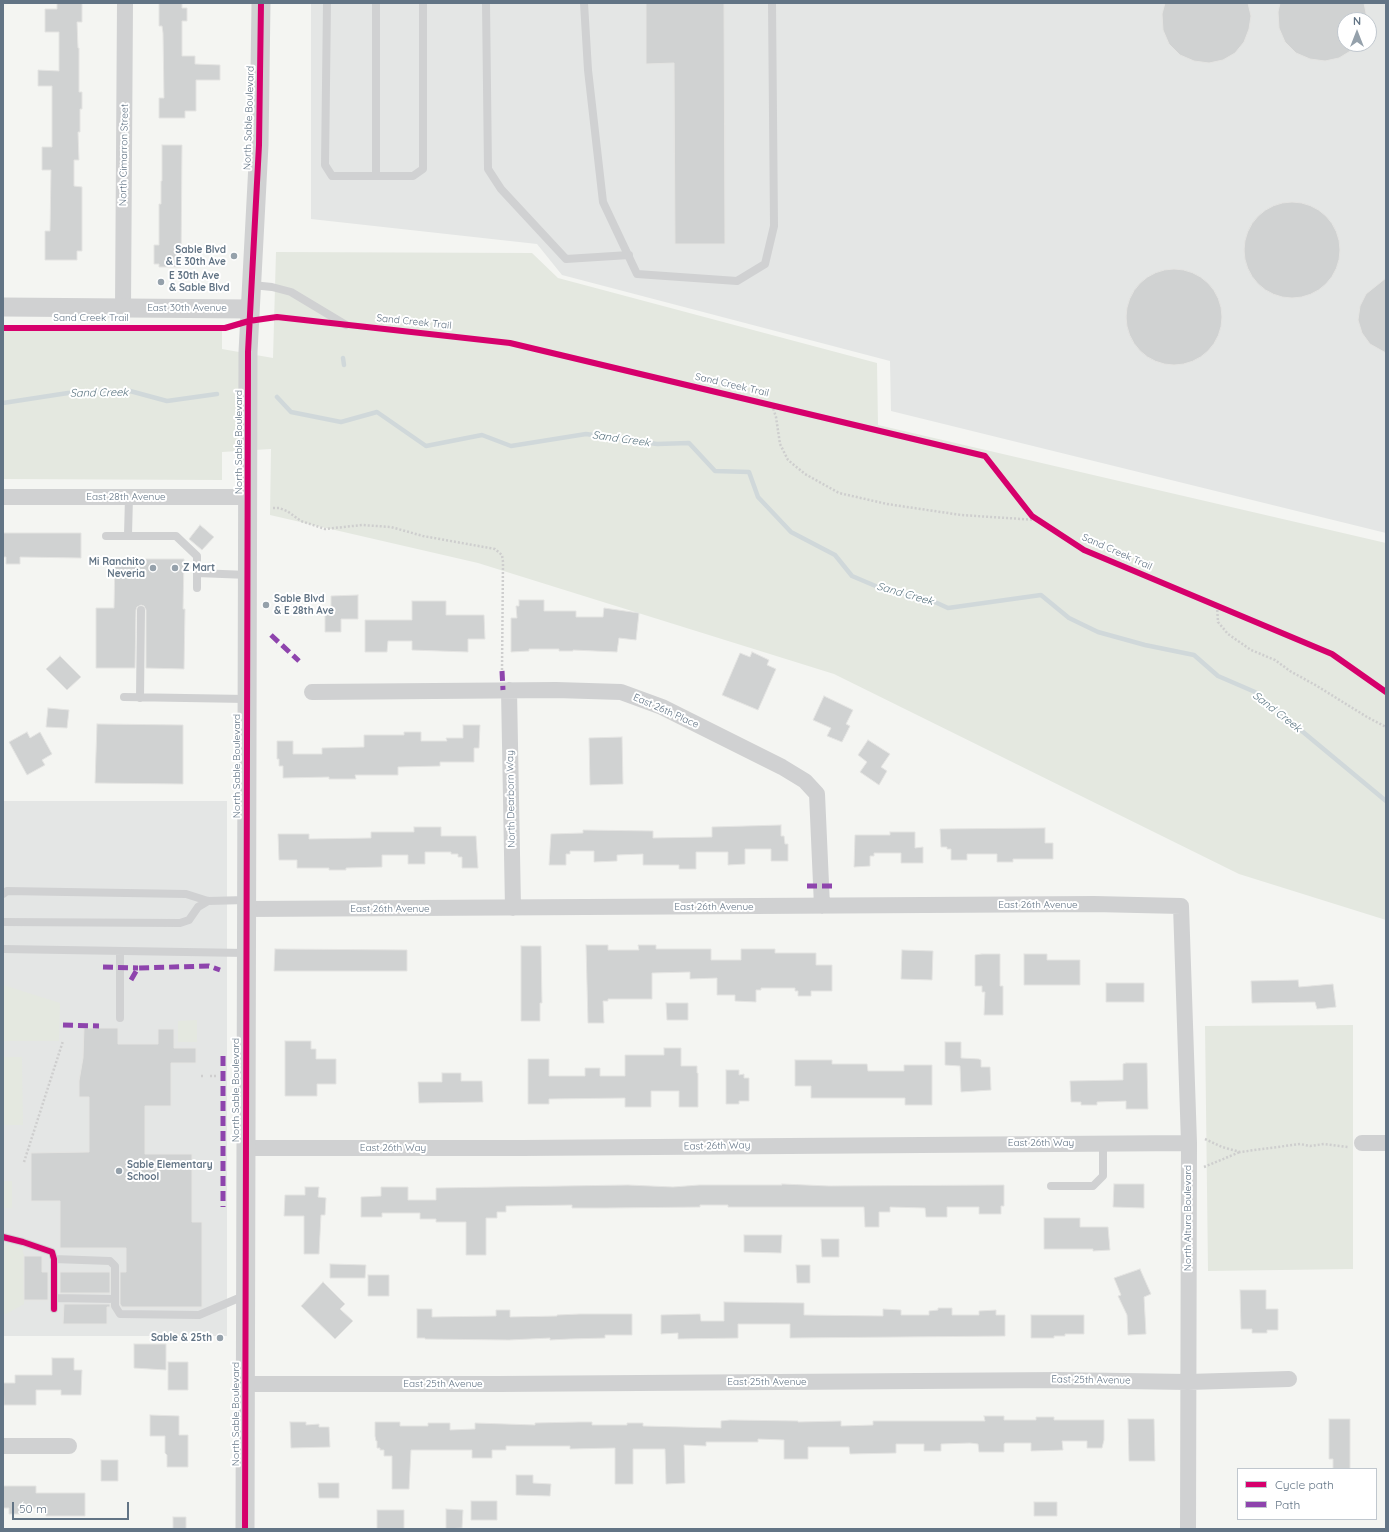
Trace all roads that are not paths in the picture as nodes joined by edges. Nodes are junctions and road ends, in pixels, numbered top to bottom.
1 (125, 3) edge
2 (261, 3) edge
3 (327, 3) edge
4 (376, 3) edge
5 (423, 3) edge
6 (486, 3) edge
7 (584, 3) edge
8 (772, 3) edge
9 (376, 176) junction
10 (629, 256) junction
11 (252, 285) junction
12 (3, 308) edge
13 (123, 308) junction
14 (250, 309) junction
15 (346, 325) dead end
16 (3, 497) edge
17 (129, 497) junction
18 (249, 497) junction
19 (128, 535) junction
20 (106, 536) dead end
21 (197, 573) junction
22 (248, 575) junction
23 (198, 588) dead end
24 (141, 610) dead end
25 (508, 690) junction
26 (312, 692) dead end
27 (124, 697) dead end
28 (140, 698) junction
29 (248, 699) junction
30 (3, 894) edge
31 (208, 901) junction
32 (246, 905) junction
33 (822, 906) junction
34 (1181, 906) joint
35 (513, 908) junction
36 (3, 922) edge
37 (3, 949) edge
38 (120, 951) junction
39 (246, 953) junction
40 (120, 1018) dead end
41 (1188, 1137) junction
42 (1103, 1143) junction
43 (1362, 1143) road end
44 (1386, 1143) edge
45 (246, 1148) junction
46 (1050, 1186) dead end
47 (3, 1237) edge
48 (54, 1259) junction
49 (246, 1295) junction
50 (54, 1298) junction
51 (115, 1299) junction
52 (54, 1309) dead end
53 (1289, 1379) dead end
54 (1188, 1382) junction
55 (246, 1384) junction
56 (3, 1446) edge
57 (69, 1446) dead end
58 (245, 1529) edge
59 (1188, 1529) edge

1 - 13 street, North Cimarron Street
2 - 11 street, North Sable Boulevard
3 - 9 lane
4 - 9 lane
5 - 9 lane
6 - 10 lane
7 - 10 lane
8 - 10 lane
11 - 14 street, North Sable Boulevard
11 - 15 lane
12 - 13 street, East 30th Avenue
13 - 14 street, East 30th Avenue
14 - 18 street, North Sable Boulevard
16 - 17 street, East 28th Avenue
17 - 18 street, East 28th Avenue
17 - 19 lane
18 - 22 street, North Sable Boulevard
19 - 20 lane
19 - 21 lane
21 - 22 lane
21 - 23 lane
22 - 29 street, North Sable Boulevard
24 - 28 lane
25 - 26 street, East 26th Place
25 - 33 street, East 26th Place
25 - 35 street, North Dearborn Way
27 - 28 lane
28 - 29 lane
29 - 32 street, North Sable Boulevard
30 - 31 lane
31 - 32 lane
31 - 36 lane
32 - 35 street, East 26th Avenue
32 - 39 street, North Sable Boulevard
33 - 34 street, East 26th Avenue
33 - 35 street, East 26th Avenue
34 - 41 street, North Altura Boulevard
37 - 38 lane
38 - 39 lane
38 - 40 lane
39 - 45 street, North Sable Boulevard
41 - 42 street, East 26th Way
41 - 54 street, North Altura Boulevard
42 - 45 street, East 26th Way
42 - 46 lane
43 - 44 street
45 - 49 street, North Sable Boulevard
47 - 48 lane
48 - 50 lane
48 - 51 lane
49 - 51 lane
49 - 55 street, North Sable Boulevard
50 - 51 lane
50 - 52 lane
53 - 54 street, East 25th Avenue
54 - 55 street, East 25th Avenue
54 - 59 street, North Altura Boulevard
55 - 58 street, North Sable Boulevard
56 - 57 street

